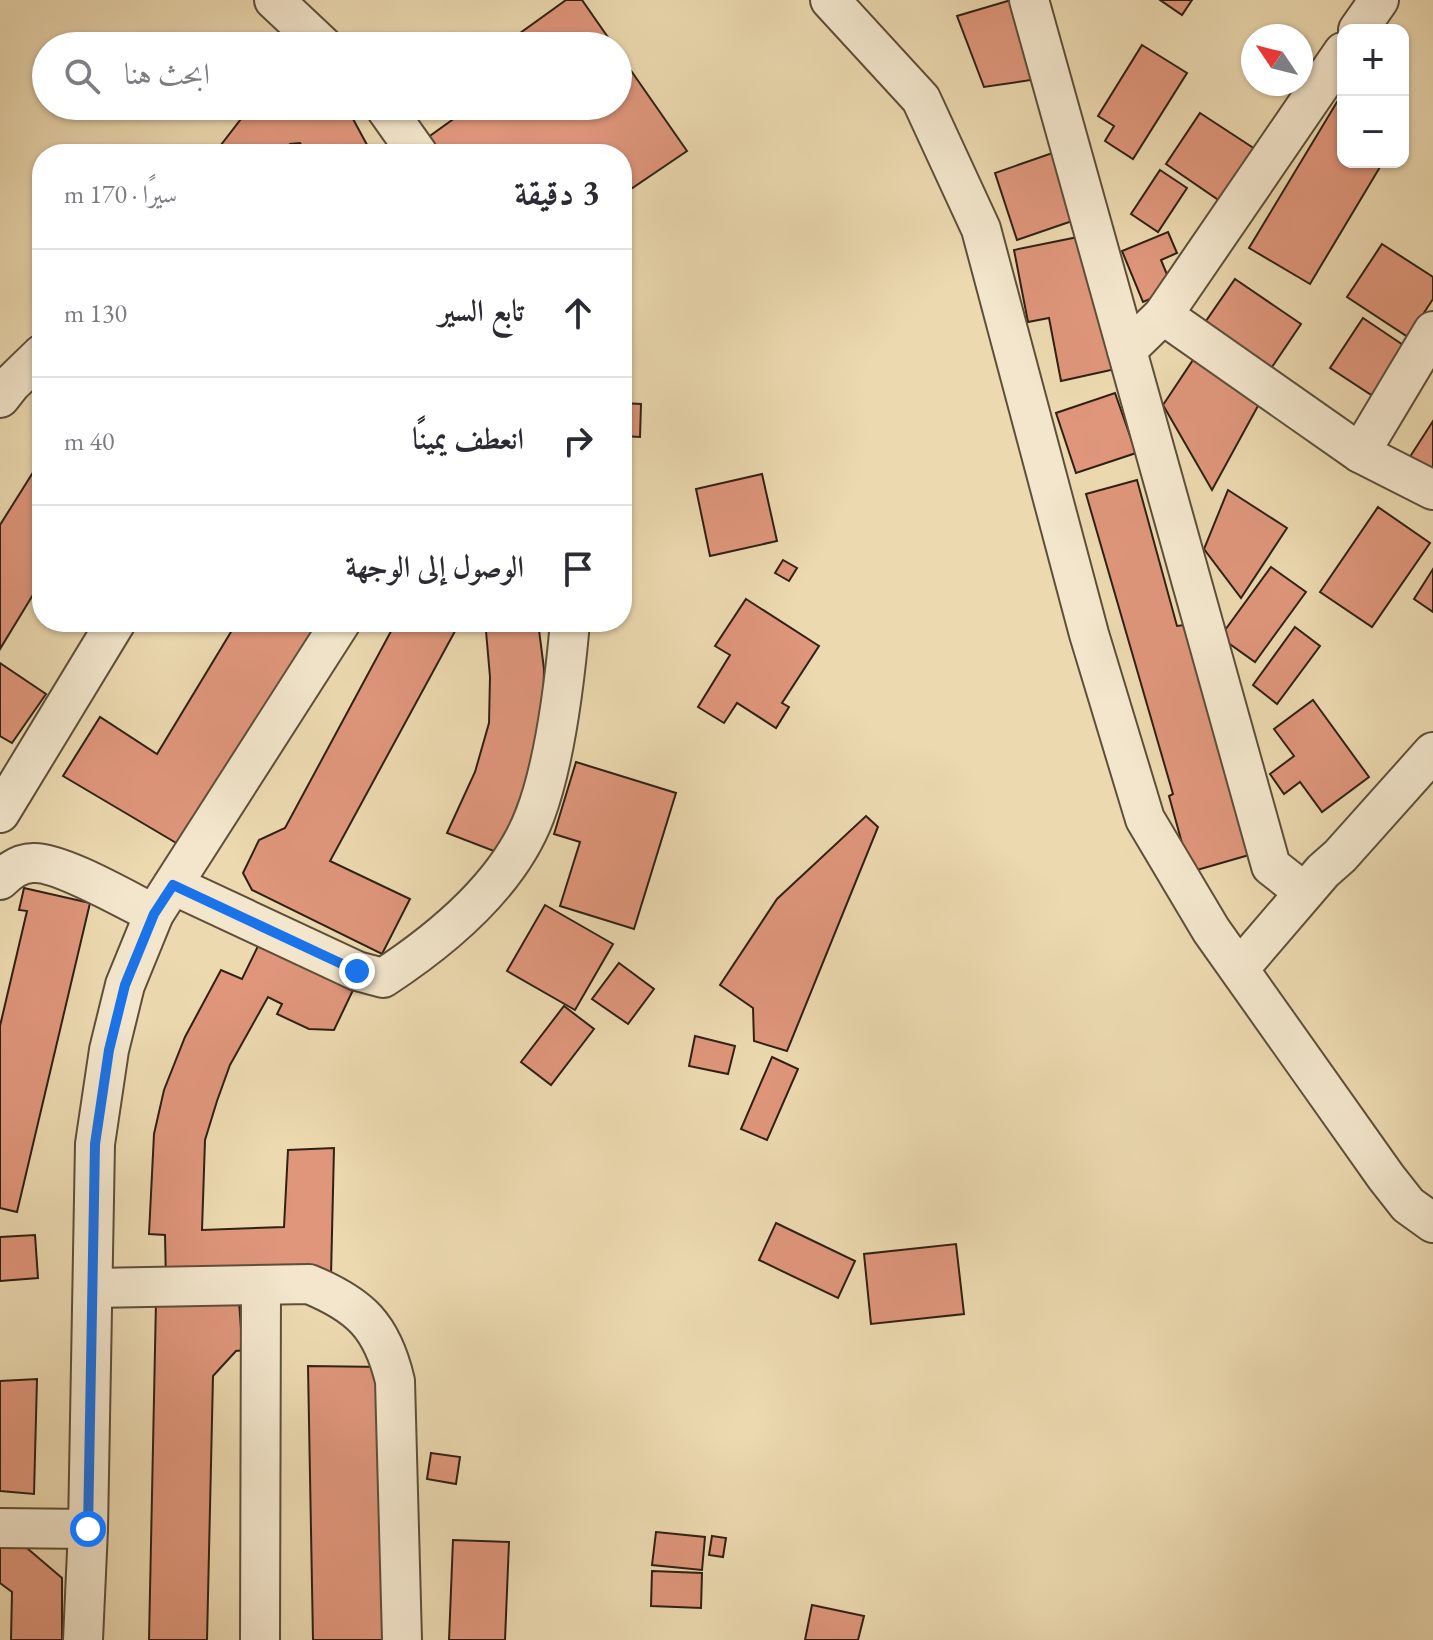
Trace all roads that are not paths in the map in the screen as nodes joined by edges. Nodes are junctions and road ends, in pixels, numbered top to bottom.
1 (274, 0) edge
2 (830, 0) edge
3 (1029, 0) edge
4 (1379, 0) edge
5 (1362, 24) edge
6 (308, 32) edge
7 (1337, 61) edge
8 (394, 120) edge
9 (411, 144) edge
10 (1163, 315) junction
11 (1433, 331) edge
12 (1127, 350) junction
13 (32, 364) edge
14 (0, 398) edge
15 (1360, 453) junction
16 (1433, 490) edge
17 (110, 632) edge
18 (335, 632) edge
19 (569, 632) edge
20 (1433, 752) edge
21 (0, 813) edge
22 (0, 880) edge
23 (1304, 892) junction
24 (164, 900) junction
25 (1239, 969) junction
26 (1433, 1223) edge
27 (261, 1285) junction
28 (93, 1288) junction
29 (0, 1528) edge
30 (88, 1529) junction
31 (83, 1640) edge
32 (260, 1640) edge
33 (402, 1640) edge

1 - 6 street
2 - 25 street
3 - 12 street
4 - 5 street
7 - 10 street
8 - 9 street
10 - 12 street
10 - 15 street
11 - 15 street
12 - 23 street
13 - 14 street
15 - 16 street
17 - 21 street
18 - 24 street
19 - 24 street
20 - 23 street
22 - 24 street
23 - 25 street
24 - 28 street
25 - 26 street
27 - 28 street
27 - 32 street
27 - 33 street
28 - 30 street
29 - 30 street
30 - 31 street

